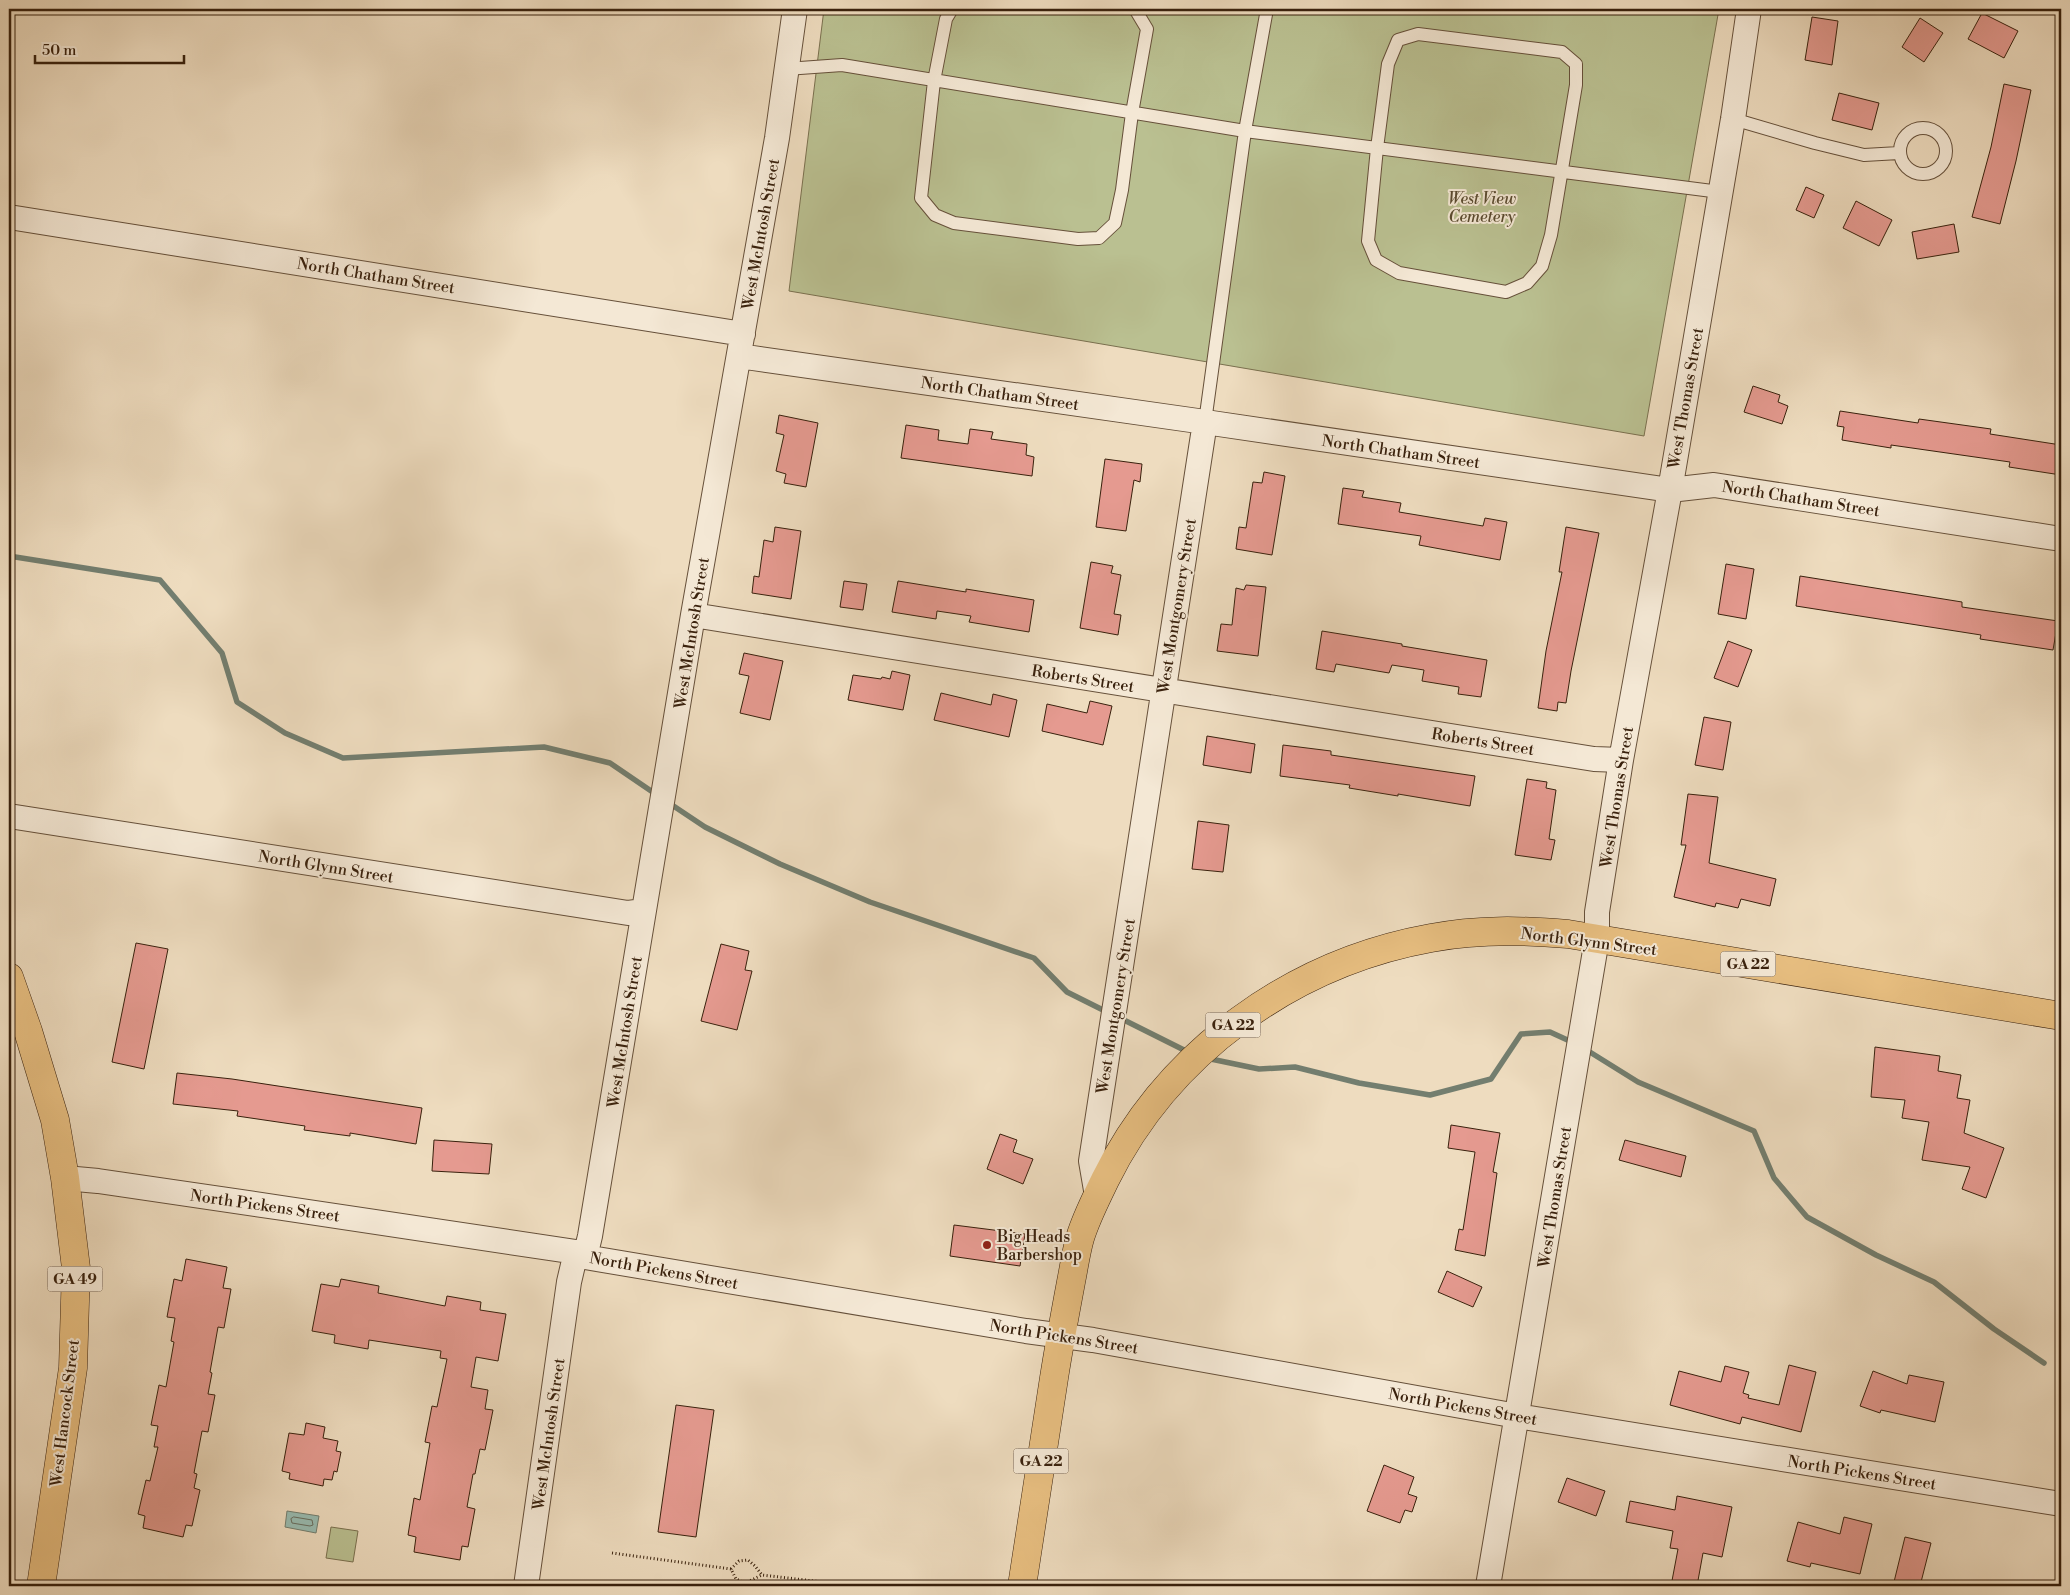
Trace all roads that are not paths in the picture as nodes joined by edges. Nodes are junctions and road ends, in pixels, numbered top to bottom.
1 (795, 9) edge
2 (952, 9) edge
3 (1135, 9) edge
4 (1267, 9) edge
5 (1749, 9) edge
6 (786, 69) junction
7 (934, 81) junction
8 (1132, 113) junction
9 (1733, 119) junction
10 (1245, 131) junction
11 (1377, 148) junction
12 (1899, 153) dead end
13 (1561, 172) junction
14 (1720, 192) junction
15 (9, 217) edge
16 (741, 345) junction
17 (1205, 422) junction
18 (1670, 490) junction
19 (2061, 539) edge
20 (693, 616) junction
21 (1163, 691) junction
22 (1621, 760) junction
23 (9, 816) edge
24 (644, 911) junction
25 (1596, 939) junction
26 (9, 977) edge
27 (2061, 1016) edge
28 (65, 1178) junction
29 (1097, 1196) junction
30 (580, 1254) junction
31 (1060, 1336) junction
32 (1517, 1416) junction
33 (2061, 1504) edge
34 (41, 1586) edge
35 (526, 1586) edge
36 (1022, 1586) edge
37 (1488, 1586) edge

1 - 6 street, West McIntosh Street
2 - 7 lane
3 - 8 lane
4 - 10 lane
5 - 9 street, West Thomas Street
6 - 7 lane
6 - 16 street, West McIntosh Street
7 - 8 lane
7 - 8 lane
8 - 10 lane
9 - 12 lane
9 - 14 street, West Thomas Street
10 - 11 lane
10 - 17 lane
11 - 13 lane
11 - 13 lane
11 - 13 lane
13 - 14 lane
14 - 18 street, West Thomas Street
15 - 16 street, North Chatham Street
16 - 17 street, North Chatham Street
16 - 20 street, West McIntosh Street
17 - 18 street, North Chatham Street
17 - 21 street, West Montgomery Street
18 - 19 street, North Chatham Street
18 - 22 street, West Thomas Street
20 - 21 street, Roberts Street
20 - 24 street, West McIntosh Street
21 - 22 street, Roberts Street
21 - 29 street, West Montgomery Street
22 - 25 street, West Thomas Street
23 - 24 street, North Glynn Street
24 - 30 street, West McIntosh Street
25 - 27 main road, North Glynn Street / GA 22
25 - 29 main road, North Glynn Street / GA 22
25 - 32 street, West Thomas Street
26 - 28 main road, West Hancock Street / GA 49
28 - 30 street, North Pickens Street
28 - 34 main road, West Hancock Street / GA 49
29 - 31 main road, GA 22
30 - 31 street, North Pickens Street
30 - 35 street, West McIntosh Street
31 - 32 street, North Pickens Street
31 - 36 main road, GA 22
32 - 33 street, North Pickens Street
32 - 37 street, West Thomas Street

